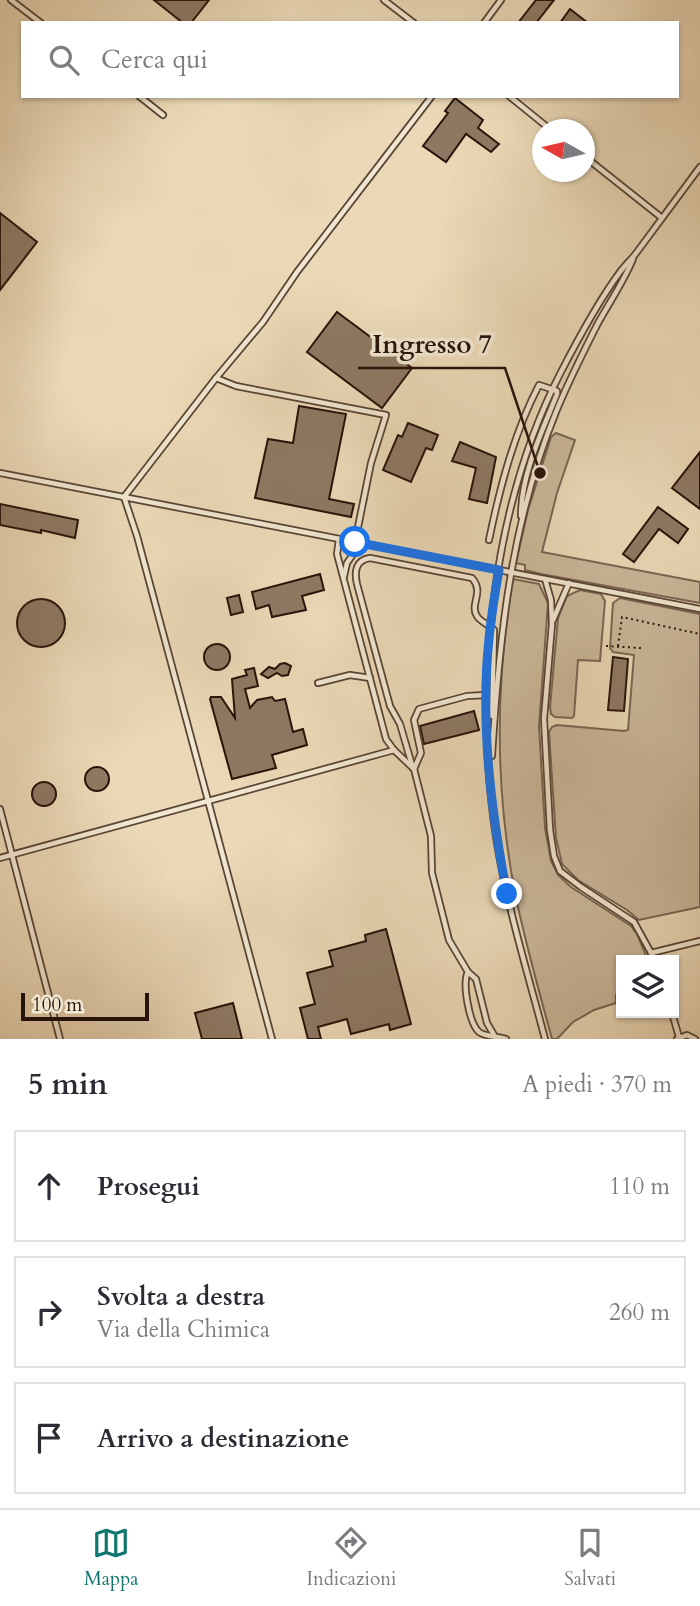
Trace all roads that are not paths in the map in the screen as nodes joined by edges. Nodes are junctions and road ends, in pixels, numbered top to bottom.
1 (11, 0) edge
2 (384, 0) edge
3 (501, 0) edge
4 (38, 21) edge
5 (411, 21) edge
6 (485, 21) edge
7 (142, 98) edge
8 (430, 98) edge
9 (511, 98) edge
10 (163, 115) dead end
11 (537, 119) edge
12 (595, 165) edge
13 (700, 167) edge
14 (662, 218) junction
15 (635, 255) junction
16 (216, 377) junction
17 (553, 389) junction
18 (0, 473) edge
19 (124, 497) junction
20 (521, 523) junction
21 (339, 539) junction
22 (489, 540) dead end
23 (358, 543) junction
24 (499, 570) junction
25 (511, 572) junction
26 (545, 579) junction
27 (344, 580) junction
28 (569, 583) junction
29 (700, 609) edge
30 (552, 624) junction
31 (491, 626) junction
32 (370, 678) junction
33 (318, 683) dead end
34 (486, 695) junction
35 (493, 734) junction
36 (394, 750) junction
37 (414, 769) junction
38 (490, 778) junction
39 (208, 800) junction
40 (0, 809) edge
41 (12, 854) junction
42 (0, 858) edge
43 (700, 941) edge
44 (651, 953) joint
45 (468, 972) junction
46 (673, 1018) edge
47 (494, 1035) junction
48 (678, 1038) edge
49 (60, 1039) edge
50 (272, 1039) edge
51 (487, 1039) edge
52 (506, 1039) edge
53 (545, 1039) edge
54 (695, 1039) edge

1 - 4 lane
2 - 5 lane
3 - 6 lane
7 - 10 lane
8 - 16 lane
9 - 11 lane
12 - 14 lane
13 - 14 lane
14 - 15 lane
15 - 17 lane
15 - 20 lane
16 - 19 lane
16 - 23 lane
17 - 20 lane
17 - 22 lane
17 - 24 lane
18 - 19 lane
19 - 21 lane
19 - 39 lane
20 - 25 lane
21 - 23 lane
21 - 27 lane
23 - 24 lane
23 - 27 lane
24 - 25 lane
24 - 31 lane
25 - 26 lane
25 - 35 lane
26 - 28 lane
26 - 30 lane
27 - 32 lane
28 - 29 lane
28 - 30 lane
30 - 44 lane
31 - 34 lane
31 - 35 lane
31 - 37 lane
32 - 33 lane
32 - 36 lane
34 - 37 lane
34 - 38 lane
35 - 38 lane
36 - 37 lane
36 - 39 lane
37 - 45 lane
38 - 53 lane
39 - 41 lane
39 - 50 lane
40 - 41 lane
41 - 42 lane
41 - 49 lane
43 - 44 lane
45 - 47 lane
45 - 47 lane
46 - 48 lane
47 - 51 lane
47 - 52 lane
48 - 54 lane

